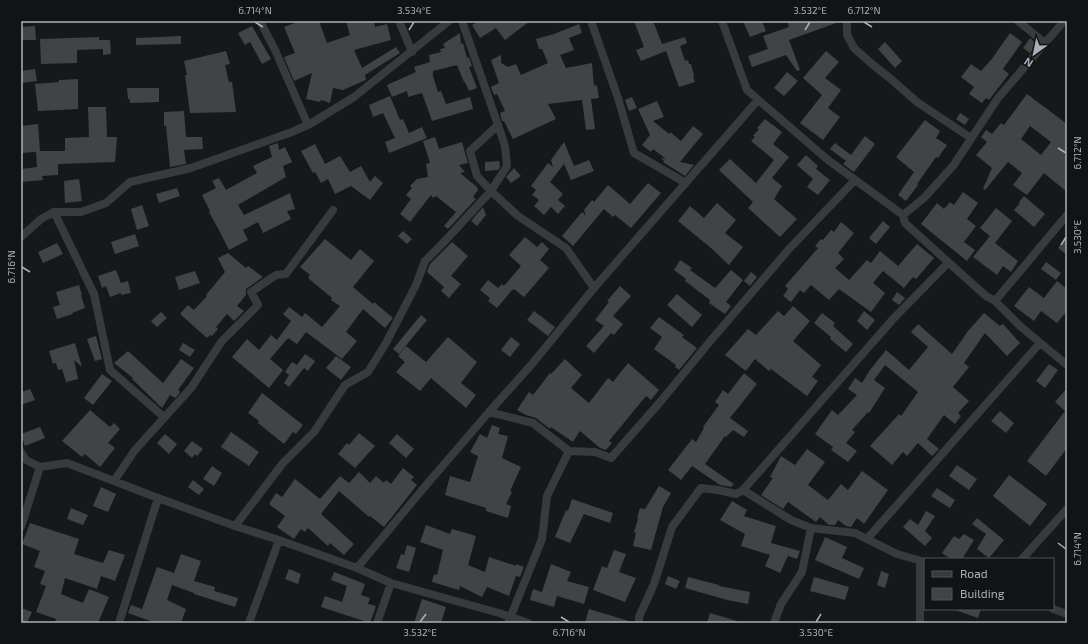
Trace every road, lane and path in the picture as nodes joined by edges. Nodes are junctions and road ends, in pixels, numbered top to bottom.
1 (260, 21) edge
2 (399, 21) edge
3 (449, 21) edge
4 (462, 21) edge
5 (591, 21) edge
6 (722, 21) edge
7 (847, 21) edge
8 (1018, 21) edge
9 (1064, 21) edge
10 (1045, 43) junction
11 (412, 52) junction
12 (758, 100) junction
13 (308, 125) junction
14 (498, 125) junction
15 (971, 138) junction
16 (855, 180) junction
17 (686, 183) junction
18 (491, 191) junction
19 (333, 210) dead end
20 (54, 212) junction
21 (903, 215) junction
22 (1067, 215) edge
23 (41, 219) junction
24 (21, 230) edge
25 (21, 237) edge
26 (948, 262) junction
27 (594, 288) junction
28 (995, 301) junction
29 (1040, 343) junction
30 (1067, 366) edge
31 (490, 412) junction
32 (164, 417) junction
33 (570, 451) junction
34 (21, 452) edge
35 (40, 467) junction
36 (114, 481) junction
37 (743, 490) junction
38 (158, 498) junction
39 (1067, 509) edge
40 (235, 526) junction
41 (21, 527) edge
42 (811, 528) junction
43 (867, 539) junction
44 (279, 540) junction
45 (1023, 558) edge
46 (922, 561) edge
47 (357, 568) junction
48 (391, 583) junction
49 (1054, 609) edge
50 (1067, 614) edge
51 (509, 620) edge
52 (119, 623) edge
53 (249, 623) edge
54 (377, 623) edge
55 (528, 623) edge
56 (639, 623) edge
57 (774, 623) edge
58 (920, 623) edge

1 - 13 street
2 - 11 street
3 - 11 street
4 - 14 street
5 - 17 street
6 - 12 street
7 - 15 street
8 - 10 street
9 - 10 street
10 - 15 street
11 - 13 street
12 - 16 street
12 - 17 street
13 - 20 street
14 - 18 street
14 - 18 street
15 - 21 street
16 - 21 street
16 - 33 street
17 - 27 street
18 - 27 street
18 - 40 street
19 - 32 street
20 - 23 street
20 - 32 street
21 - 26 street
22 - 28 street
23 - 24 street
23 - 25 street
26 - 28 street
26 - 37 street
27 - 31 street
28 - 29 street
29 - 30 street
29 - 43 street
31 - 33 street
31 - 47 street
32 - 36 street
33 - 51 street
34 - 35 street
35 - 36 street
35 - 41 street
36 - 38 street
37 - 42 street
37 - 56 street
38 - 40 street
38 - 52 street
39 - 45 street
40 - 44 street
42 - 43 street
42 - 57 street
43 - 46 street
44 - 47 street
44 - 53 street
46 - 58 street
47 - 48 street
48 - 51 street
48 - 54 street
49 - 50 street
51 - 55 street

